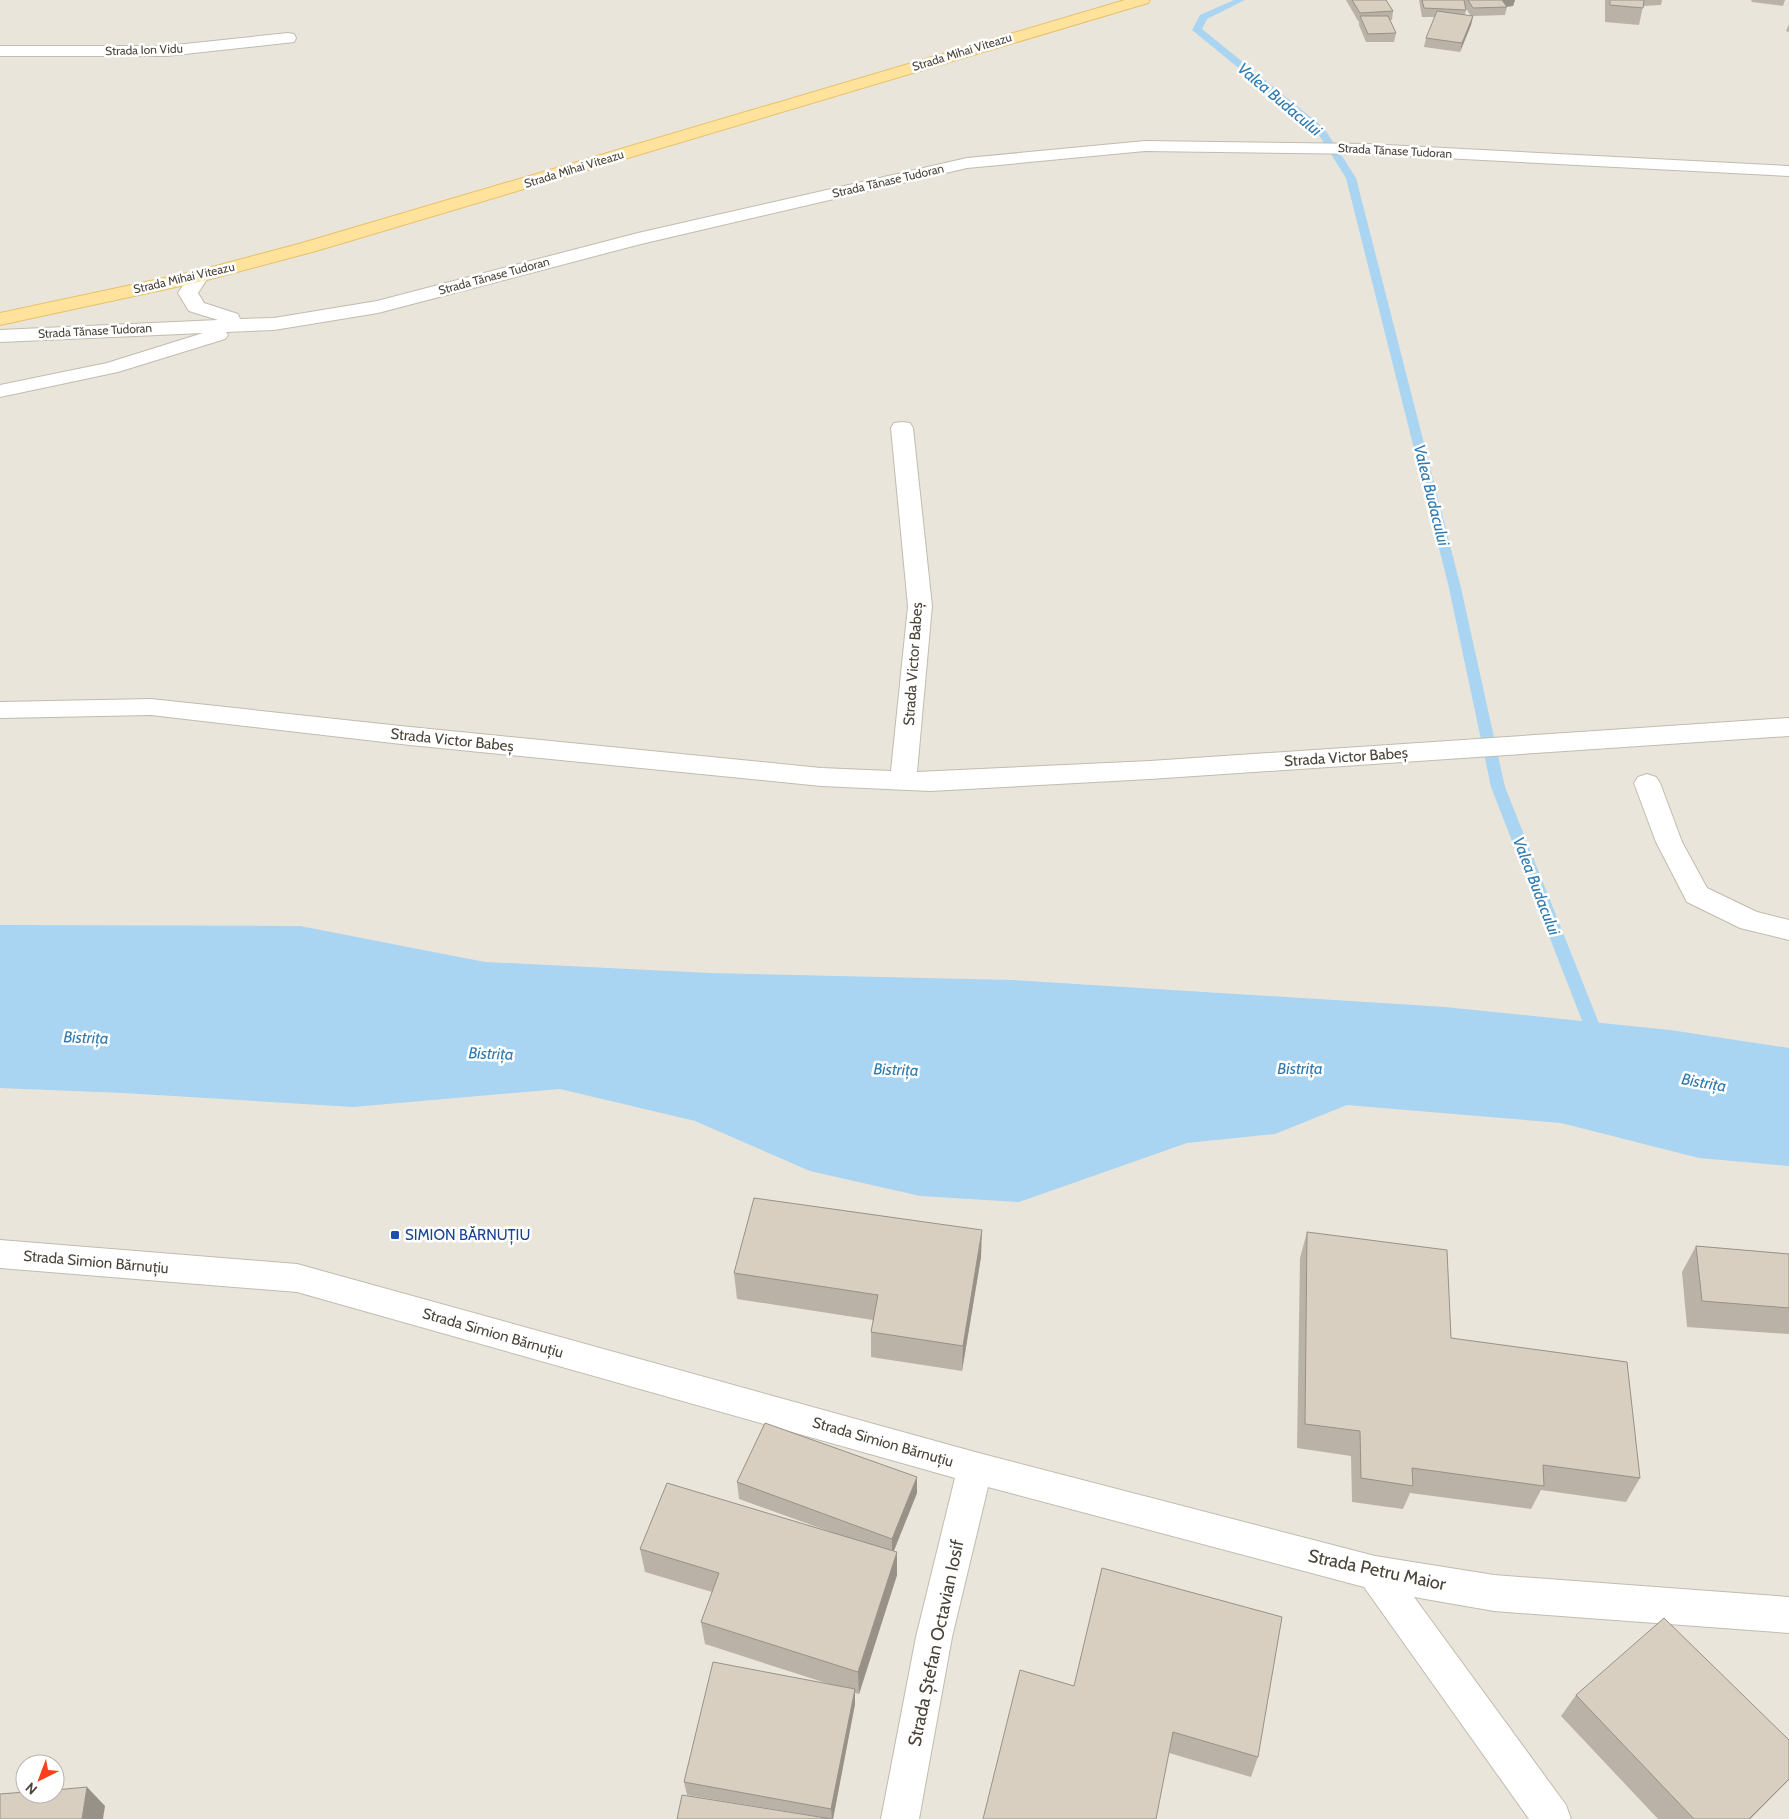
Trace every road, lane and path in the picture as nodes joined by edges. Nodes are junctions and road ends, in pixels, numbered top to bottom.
1 (1142, 0) edge
2 (288, 38) dead end
3 (0, 51) edge
4 (1789, 172) edge
5 (200, 276) junction
6 (0, 319) edge
7 (251, 325) junction
8 (0, 336) edge
9 (0, 391) edge
10 (902, 428) dead end
11 (0, 710) edge
12 (1789, 727) edge
13 (903, 781) junction
14 (1647, 783) dead end
15 (1789, 930) edge
16 (0, 1254) edge
17 (975, 1468) junction
18 (1375, 1573) junction
19 (1788, 1616) edge
20 (900, 1819) edge
21 (1552, 1819) edge

1 - 5 main road, Strada Mihai Viteazu
2 - 3 street, Strada Ion Vidu
4 - 7 street, Strada Tănase Tudoran
5 - 6 main road, Strada Mihai Viteazu
5 - 7 street
7 - 8 street, Strada Tănase Tudoran
7 - 9 street
10 - 13 street, Strada Victor Babeș
11 - 13 street, Strada Victor Babeș
12 - 13 street, Strada Victor Babeș
14 - 15 street
16 - 17 street, Strada Simion Bărnuțiu
17 - 18 street, Strada Petru Maior
17 - 20 street, Strada Ștefan Octavian Iosif
18 - 19 street, Strada Petru Maior
18 - 21 street

